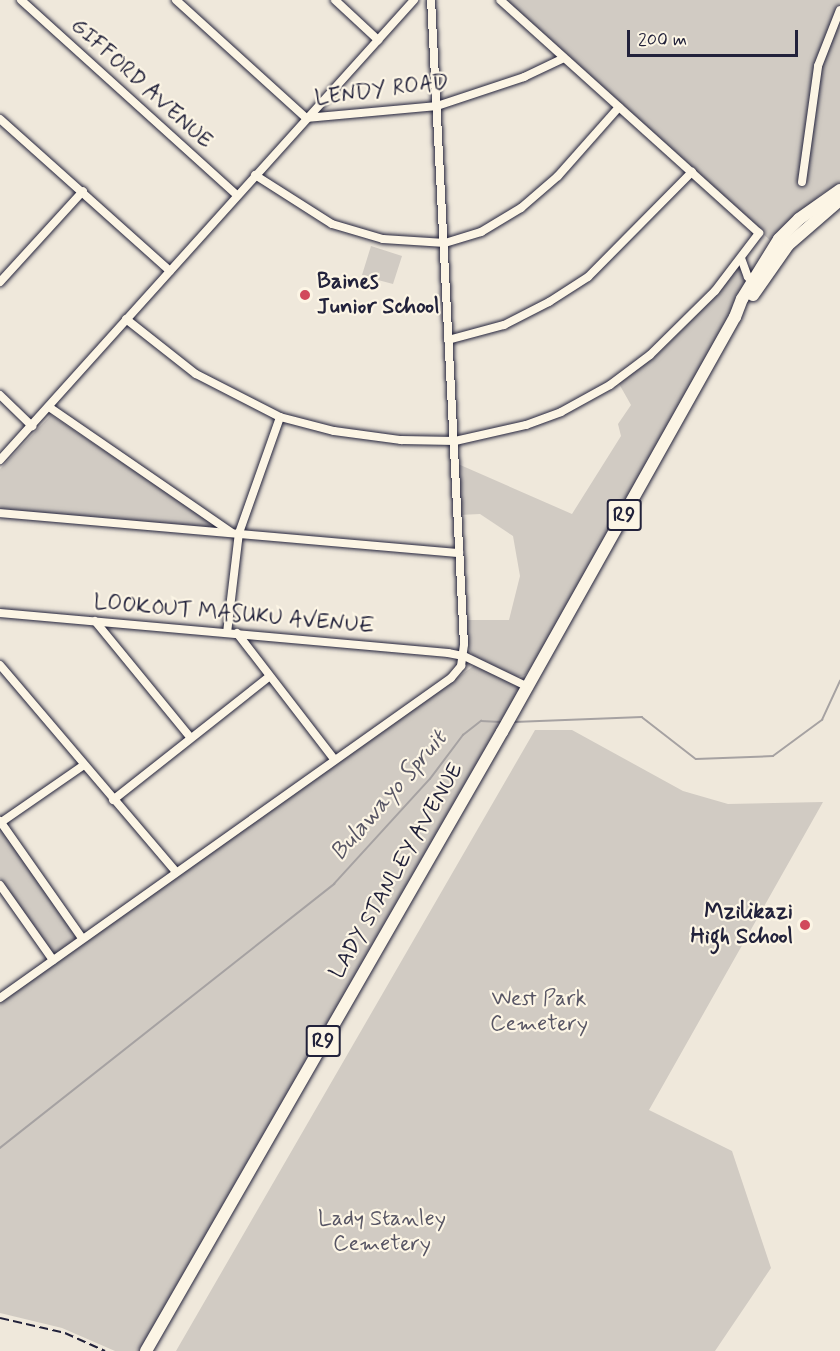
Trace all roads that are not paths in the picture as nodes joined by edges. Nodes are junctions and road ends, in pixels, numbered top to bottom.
1 (21, 0) edge
2 (176, 0) edge
3 (335, 0) edge
4 (414, 0) edge
5 (431, 0) edge
6 (500, 0) edge
7 (840, 10) edge
8 (378, 40) junction
9 (564, 58) junction
10 (323, 99) junction
11 (437, 106) junction
12 (619, 107) junction
13 (306, 118) junction
14 (330, 118) junction
15 (0, 119) edge
16 (692, 172) junction
17 (255, 175) junction
18 (802, 182) dead end
19 (840, 189) edge
20 (83, 191) junction
21 (237, 195) junction
22 (840, 201) edge
23 (445, 243) junction
24 (741, 258) junction
25 (170, 271) junction
26 (0, 282) edge
27 (755, 284) junction
28 (126, 319) junction
29 (448, 340) junction
30 (0, 395) edge
31 (49, 407) junction
32 (280, 417) junction
33 (32, 426) junction
34 (455, 441) junction
35 (0, 460) edge
36 (0, 513) edge
37 (235, 533) junction
38 (459, 553) junction
39 (0, 613) edge
40 (95, 621) junction
41 (232, 633) junction
42 (464, 656) junction
43 (0, 664) edge
44 (269, 677) junction
45 (526, 686) junction
46 (190, 738) junction
47 (334, 759) junction
48 (84, 765) junction
49 (114, 800) junction
50 (0, 822) edge
51 (176, 872) junction
52 (0, 885) edge
53 (82, 938) junction
54 (53, 960) junction
55 (0, 998) edge
56 (146, 1351) edge

1 - 21 street, GIFFORD AVENUE
2 - 13 street
3 - 8 street
4 - 8 street
5 - 11 street
6 - 9 street
7 - 18 street
8 - 10 street
9 - 11 street, LENDY ROAD
9 - 12 street
10 - 13 street
10 - 14 street
11 - 14 street, LENDY ROAD
11 - 23 street
12 - 16 street
12 - 23 street
13 - 14 street, LENDY ROAD
13 - 17 street
15 - 20 street
16 - 24 street
16 - 29 street
17 - 21 street
17 - 23 street
19 - 27 highway, LADY STANLEY AVENUE / R9
20 - 25 street
20 - 26 street
21 - 25 street
22 - 27 highway, LADY STANLEY AVENUE / R9
23 - 29 street
24 - 27 street
24 - 34 street
25 - 28 street
27 - 45 highway, LADY STANLEY AVENUE / R9
28 - 31 street
28 - 32 street
29 - 34 street
30 - 33 street
31 - 33 street
31 - 37 street
32 - 34 street
32 - 37 street
33 - 35 street
34 - 38 street
36 - 37 street
37 - 38 street
37 - 41 street
38 - 42 street
39 - 40 street, LOOKOUT MASUKU AVENUE
40 - 41 street, LOOKOUT MASUKU AVENUE
40 - 46 street
41 - 42 street, LOOKOUT MASUKU AVENUE
41 - 44 street
42 - 45 street
42 - 47 street
43 - 48 street
44 - 46 street
44 - 47 street
45 - 56 highway, LADY STANLEY AVENUE / R9
46 - 49 street
47 - 51 street
48 - 49 street
48 - 50 street
49 - 51 street
50 - 53 street
51 - 53 street
52 - 54 street
53 - 54 street
54 - 55 street

